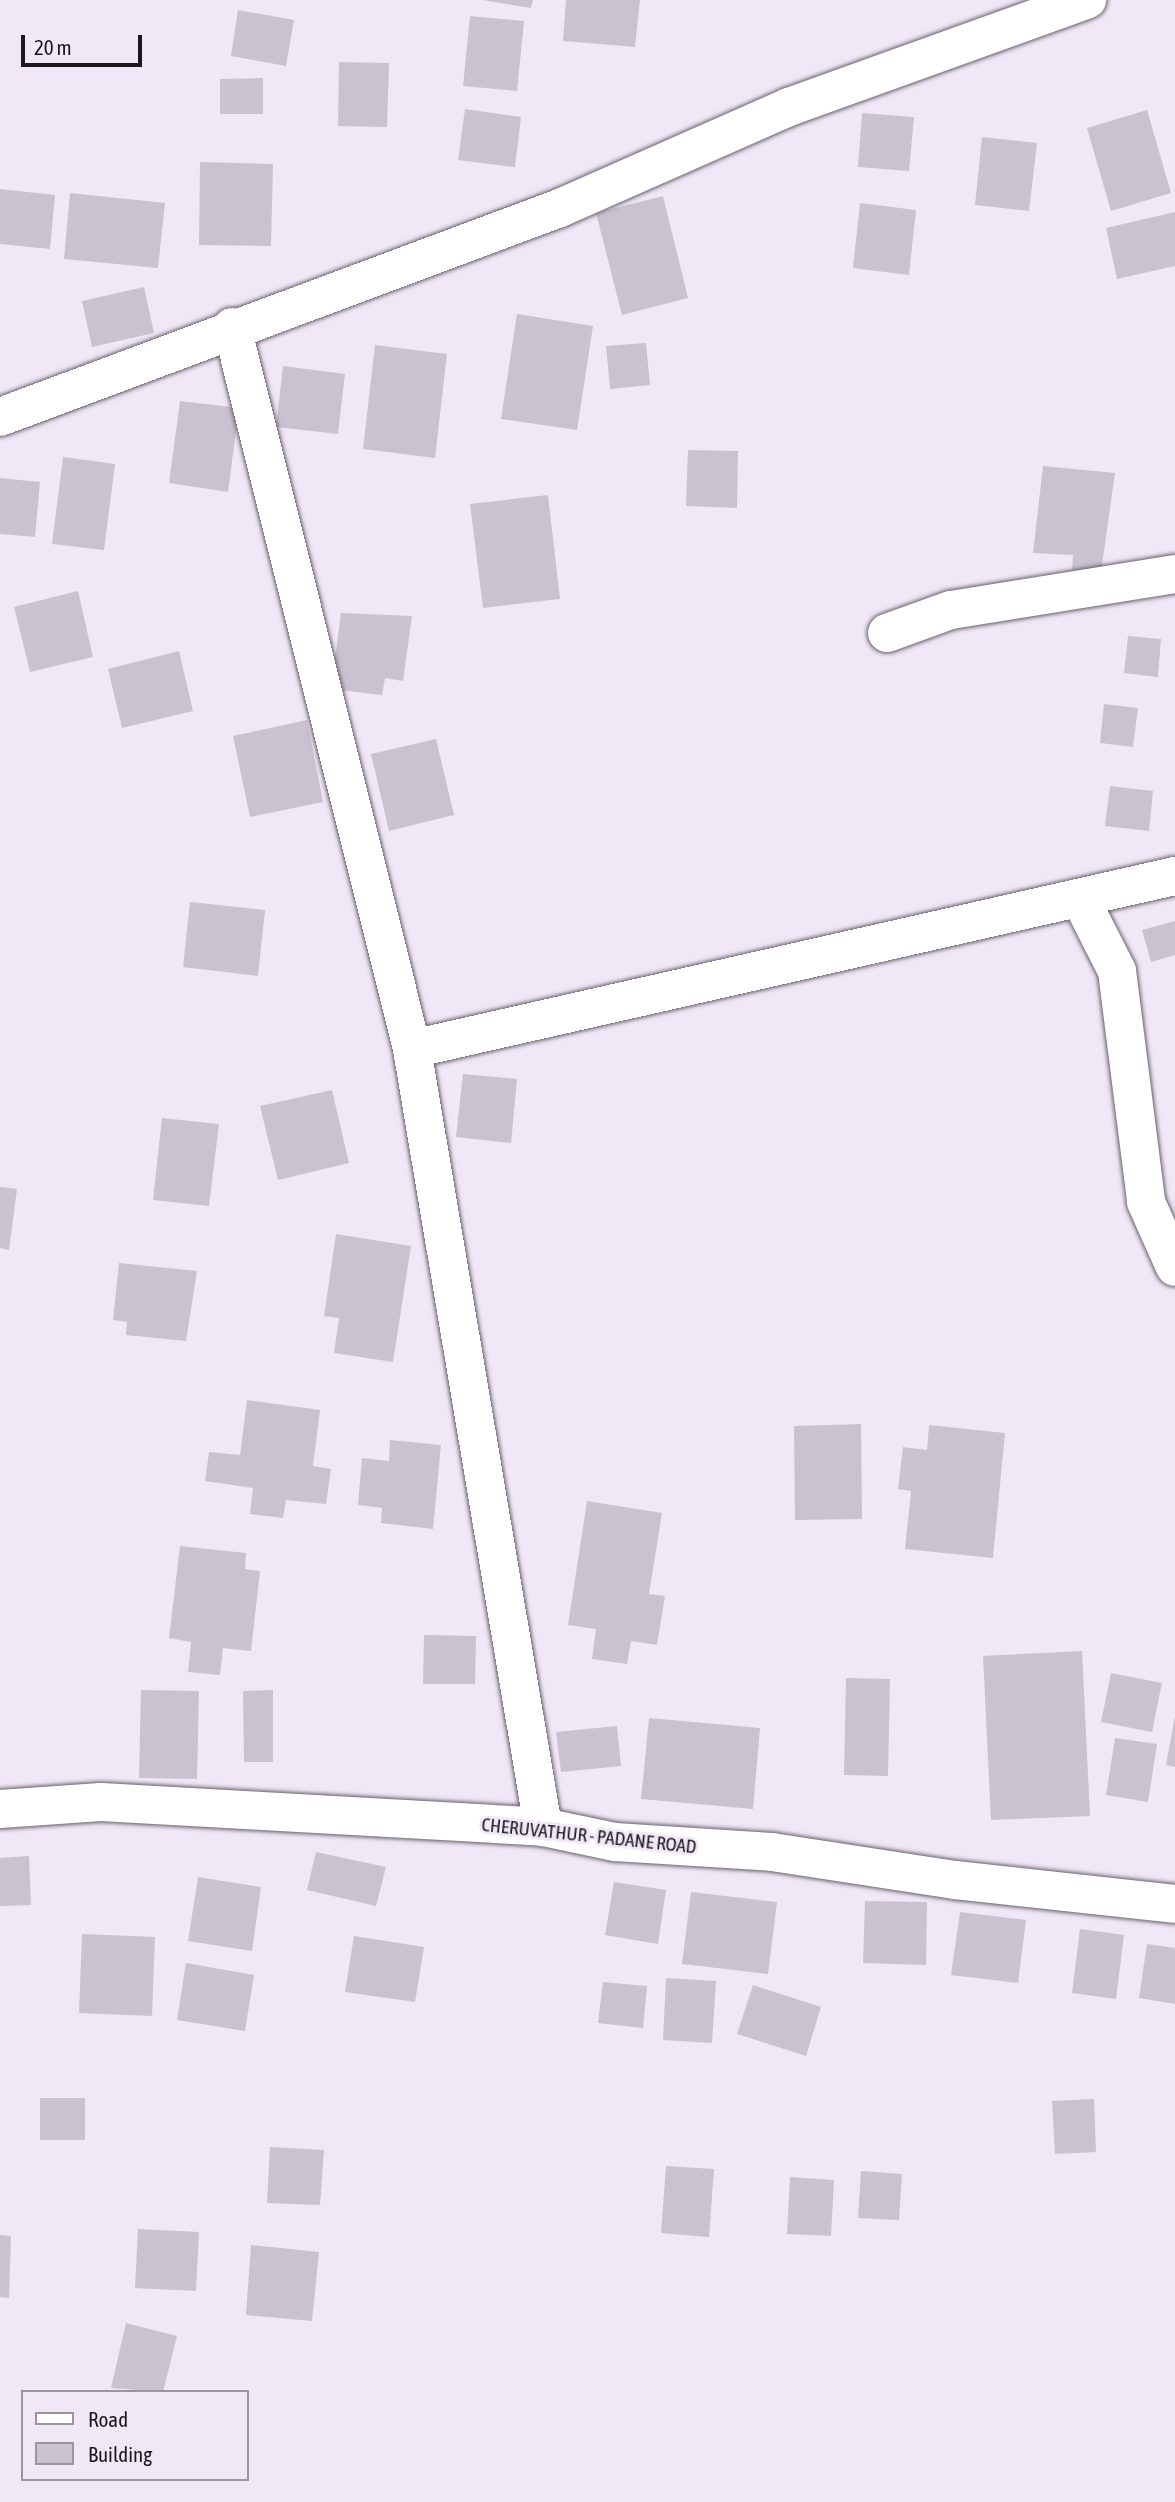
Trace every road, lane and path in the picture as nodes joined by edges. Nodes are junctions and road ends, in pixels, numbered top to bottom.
1 (1074, 2) edge
2 (232, 327) junction
3 (0, 416) edge
4 (1175, 574) edge
5 (887, 633) dead end
6 (1175, 876) edge
7 (1080, 898) junction
8 (412, 1049) junction
9 (1175, 1267) edge
10 (0, 1809) edge
11 (543, 1827) junction
12 (1175, 1904) edge

1 - 2 street
2 - 3 street
2 - 8 street
4 - 5 street
6 - 7 street
7 - 8 street
7 - 9 street
8 - 11 street
10 - 11 street, CHERUVATHUR - PADANE ROAD
11 - 12 street, CHERUVATHUR - PADANE ROAD

